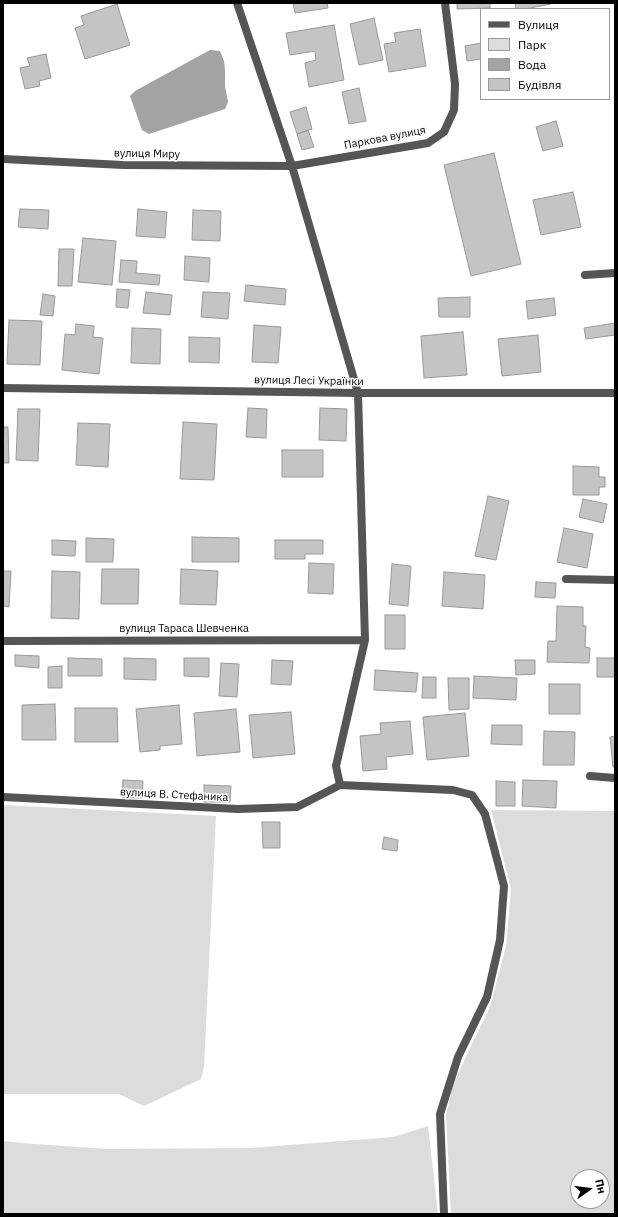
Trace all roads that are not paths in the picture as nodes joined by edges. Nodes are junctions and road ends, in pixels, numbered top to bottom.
1 (237, 3) edge
2 (445, 3) edge
3 (3, 159) edge
4 (292, 166) junction
5 (615, 273) edge
6 (585, 275) dead end
7 (3, 388) edge
8 (358, 393) junction
9 (615, 393) edge
10 (566, 579) dead end
11 (615, 580) edge
12 (365, 640) junction
13 (3, 641) edge
14 (590, 776) dead end
15 (615, 778) edge
16 (340, 785) junction
17 (3, 797) edge
18 (444, 1214) edge

1 - 4 street
2 - 4 street, Паркова вулиця
3 - 4 street, вулиця Миру
4 - 8 street
5 - 6 street
7 - 8 street, вулиця Лесі Українки
8 - 9 street, вулиця Лесі Українки
8 - 12 street
10 - 11 street
12 - 13 street, вулиця Тараса Шевченка
12 - 16 street
14 - 15 street
16 - 17 street, вулиця В. Стефаника
16 - 18 street

